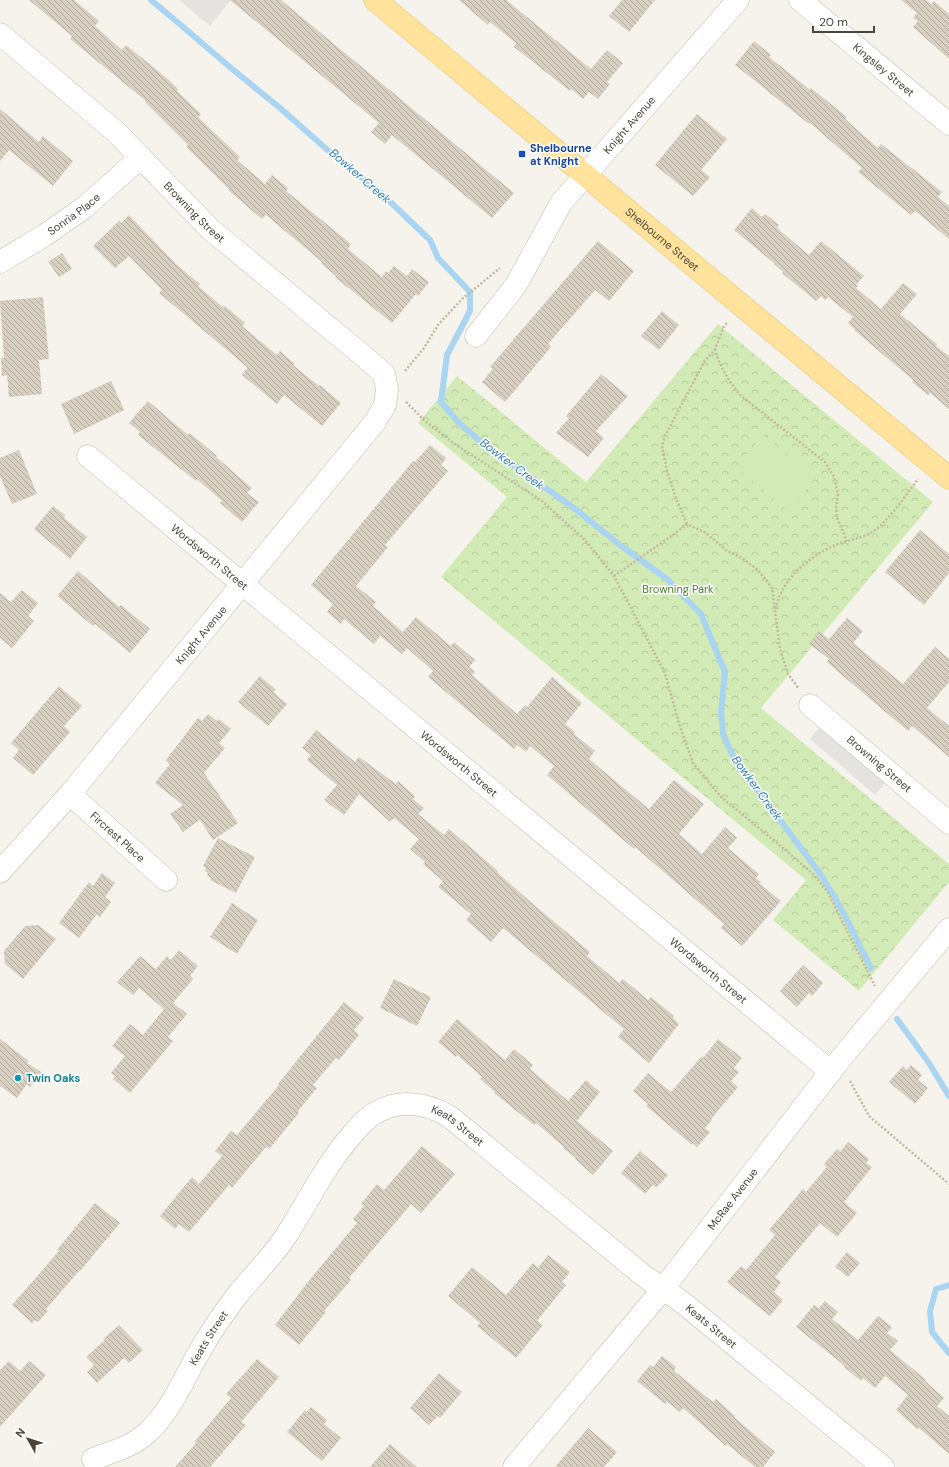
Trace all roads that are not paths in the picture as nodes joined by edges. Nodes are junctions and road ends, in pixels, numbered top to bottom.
1 (375, 0) edge
2 (738, 0) edge
3 (800, 0) edge
4 (0, 34) edge
5 (949, 124) edge
6 (140, 157) junction
7 (586, 176) junction
8 (0, 262) edge
9 (476, 336) dead end
10 (387, 389) joint
11 (88, 456) dead end
12 (949, 478) edge
13 (242, 585) junction
14 (810, 705) road end
15 (70, 794) junction
16 (949, 823) edge
17 (0, 872) edge
18 (166, 880) dead end
19 (949, 929) edge
20 (839, 1075) junction
21 (663, 1289) junction
22 (94, 1459) dead end
23 (514, 1467) edge
24 (883, 1467) edge

1 - 7 main road, Shelbourne Street
2 - 7 street, Knight Avenue
3 - 5 street, Kingsley Street
4 - 6 street, Browning Street
6 - 8 street, Sonria Place
6 - 10 street, Browning Street
7 - 9 street, Knight Avenue
7 - 12 main road, Shelbourne Street
10 - 13 street, Knight Avenue
11 - 13 street, Wordsworth Street
13 - 15 street, Knight Avenue
13 - 20 street, Wordsworth Street
14 - 16 street, Browning Street
15 - 17 street, Knight Avenue
15 - 18 street, Fircrest Place
19 - 20 street, McRae Avenue
20 - 21 street, McRae Avenue
21 - 22 street, Keats Street
21 - 23 street, McRae Avenue
21 - 24 street, Keats Street

